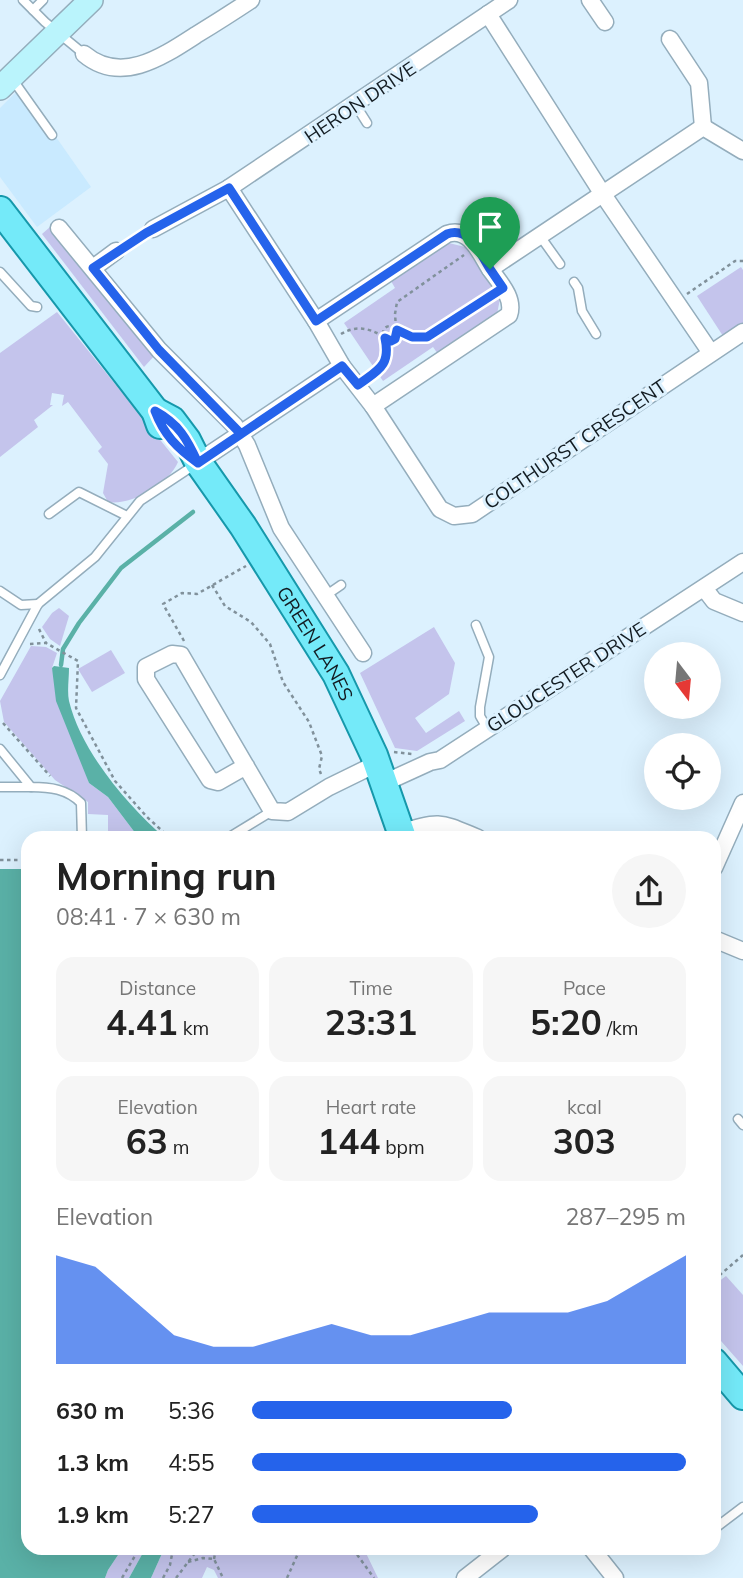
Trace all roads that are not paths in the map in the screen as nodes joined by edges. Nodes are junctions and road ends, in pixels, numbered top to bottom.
1 (23, 0) edge
2 (43, 0) edge
3 (91, 0) edge
4 (251, 0) edge
5 (509, 0) edge
6 (590, 0) edge
7 (33, 10) junction
8 (488, 14) junction
9 (605, 22) dead end
10 (58, 32) junction
11 (670, 39) dead end
12 (84, 54) joint
13 (5, 83) edge
14 (355, 104) junction
15 (367, 123) dead end
16 (703, 127) junction
17 (52, 135) dead end
18 (743, 151) edge
19 (229, 188) junction
20 (602, 193) junction
21 (2, 217) edge
22 (60, 228) dead end
23 (153, 229) road end
24 (540, 236) junction
25 (116, 251) road end
26 (560, 264) dead end
27 (93, 268) junction
28 (490, 269) junction
29 (1, 275) edge
30 (574, 282) dead end
31 (37, 307) dead end
32 (316, 321) junction
33 (743, 332) edge
34 (596, 334) dead end
35 (711, 353) junction
36 (342, 366) junction
37 (373, 406) junction
38 (241, 434) junction
39 (198, 463) junction
40 (49, 514) dead end
41 (127, 516) junction
42 (743, 562) edge
43 (341, 585) dead end
44 (704, 588) junction
45 (0, 591) edge
46 (325, 596) junction
47 (38, 604) junction
48 (743, 613) edge
49 (476, 625) dead end
50 (363, 653) dead end
51 (0, 675) edge
52 (487, 728) junction
53 (0, 749) edge
54 (246, 766) junction
55 (384, 766) junction
56 (0, 787) edge
57 (31, 787) junction
58 (743, 803) edge
59 (272, 811) junction
60 (82, 831) edge
61 (239, 831) edge
62 (401, 831) edge
63 (414, 831) edge
64 (461, 831) edge
65 (721, 852) edge
66 (721, 942) edge
67 (743, 951) edge
68 (721, 1369) edge
69 (740, 1385) edge
70 (743, 1507) edge
71 (721, 1524) edge
72 (494, 1555) edge
73 (597, 1555) edge
74 (465, 1578) edge
75 (615, 1578) edge

1 - 7 lane
2 - 7 lane
3 - 10 main road
4 - 12 street
5 - 8 street, HERON DRIVE
6 - 9 street
7 - 10 lane
8 - 14 street, HERON DRIVE
8 - 20 street
10 - 12 lane
10 - 13 main road
11 - 16 street
13 - 17 lane
14 - 15 lane
14 - 19 street, HERON DRIVE
16 - 18 street
16 - 20 street
19 - 23 street, HERON DRIVE
19 - 32 street
20 - 24 street
20 - 35 street
21 - 39 main road, GREEN LANES
22 - 27 street
24 - 26 lane
24 - 28 street
25 - 27 street
27 - 38 street
28 - 32 street
28 - 37 street
29 - 31 lane
30 - 34 lane
32 - 36 street
33 - 35 street, COLTHURST CRESCENT
35 - 37 street, COLTHURST CRESCENT
36 - 37 street, COLTHURST CRESCENT
36 - 38 street
38 - 39 street
38 - 46 street
39 - 41 lane
39 - 55 main road, GREEN LANES
40 - 41 lane
41 - 47 lane
42 - 44 street, GLOUCESTER DRIVE
43 - 46 lane
44 - 48 street
44 - 52 street, GLOUCESTER DRIVE
45 - 47 lane
46 - 50 street
47 - 51 lane
49 - 52 lane
52 - 55 street, GLOUCESTER DRIVE
53 - 57 lane
54 - 54 street
54 - 59 street
55 - 59 street, GLOUCESTER DRIVE
55 - 62 main road, GREEN LANES
56 - 57 lane
57 - 60 lane
58 - 65 street
59 - 61 lane
63 - 64 street
66 - 67 street
68 - 69 main road
70 - 71 lane
72 - 74 street
73 - 75 street

